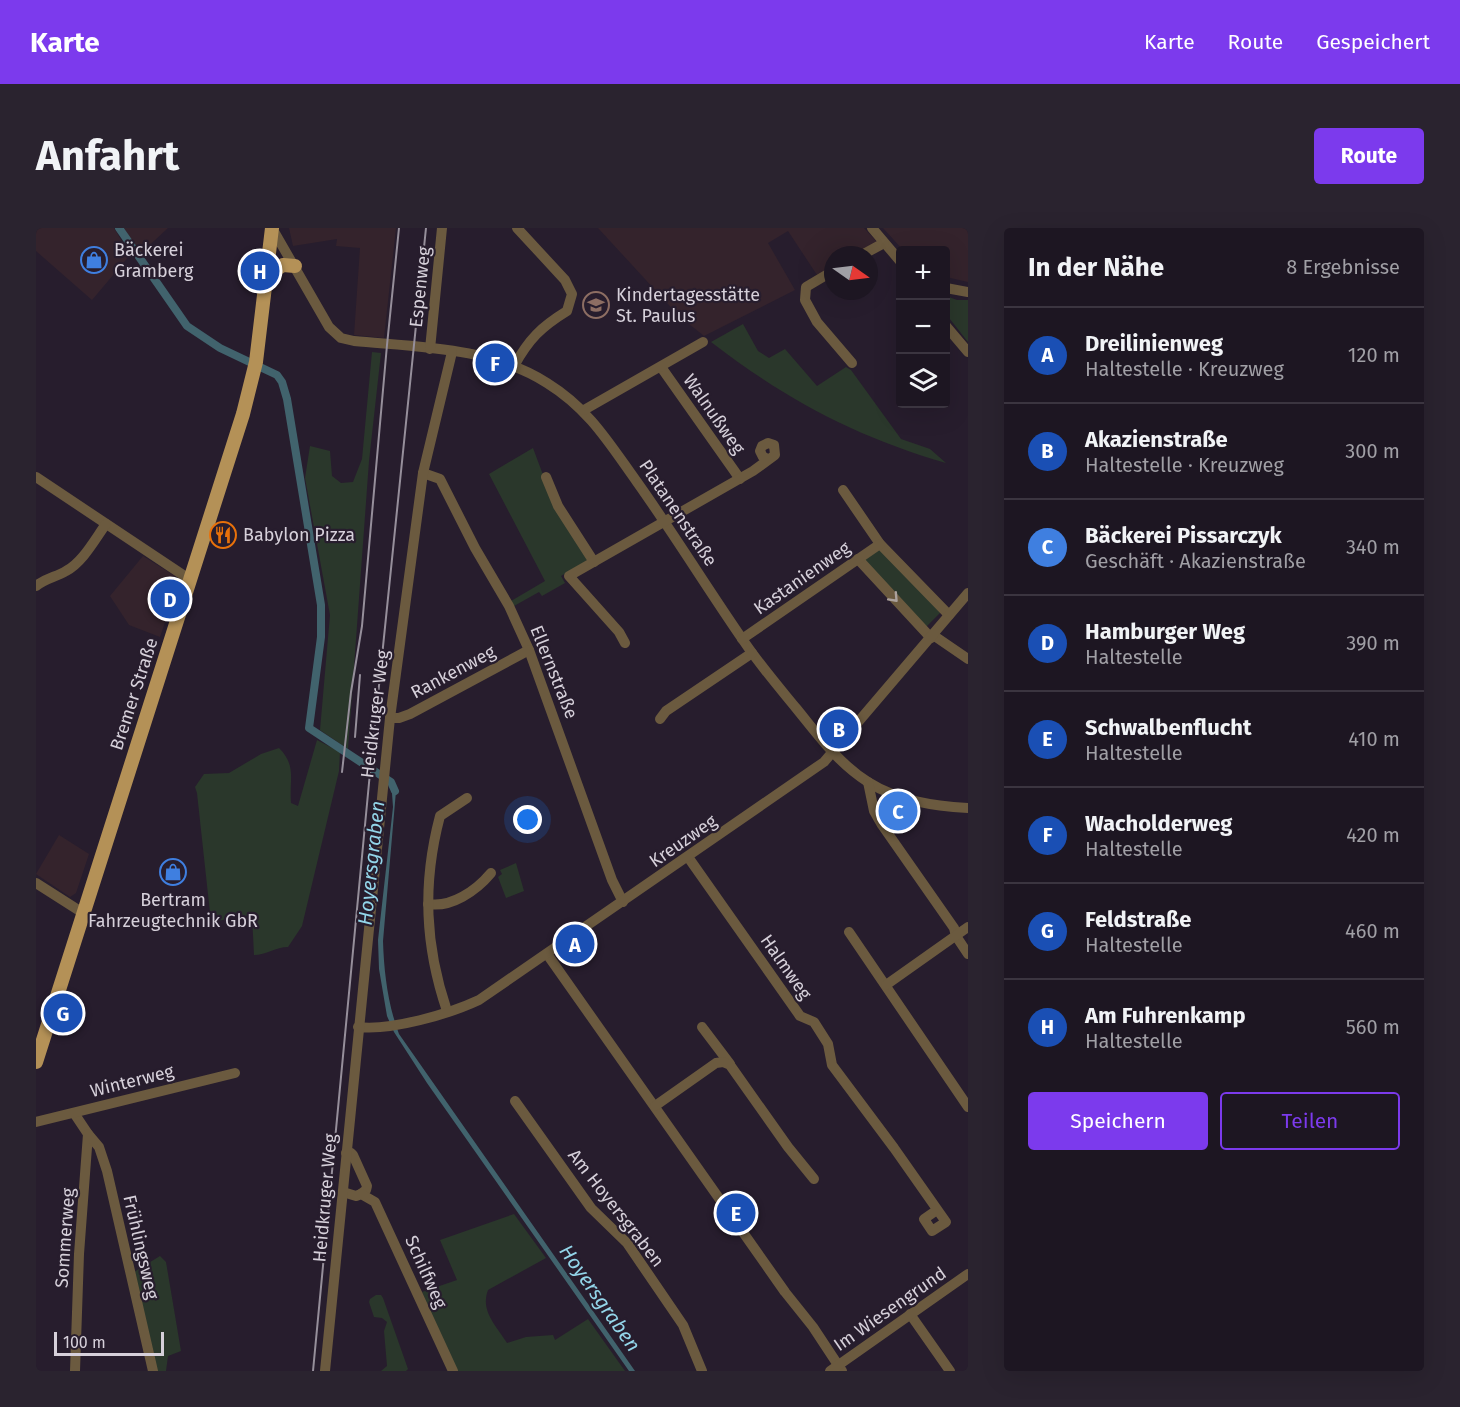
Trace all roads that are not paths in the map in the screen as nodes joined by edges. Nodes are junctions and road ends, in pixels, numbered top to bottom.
1 (272, 228) edge
2 (442, 228) edge
3 (517, 228) edge
4 (872, 228) edge
5 (884, 243) junction
6 (878, 246) edge
7 (896, 256) edge
8 (295, 266) junction
9 (267, 275) junction
10 (824, 276) edge
11 (950, 289) edge
12 (968, 292) edge
13 (950, 332) edge
14 (703, 342) dead end
15 (430, 349) junction
16 (452, 352) junction
17 (968, 352) edge
18 (852, 363) dead end
19 (514, 366) junction
20 (661, 367) junction
21 (584, 410) junction
22 (768, 459) dead end
23 (423, 473) junction
24 (36, 477) edge
25 (546, 477) dead end
26 (740, 479) junction
27 (843, 490) dead end
28 (665, 521) junction
29 (106, 524) junction
30 (880, 544) junction
31 (858, 559) junction
32 (594, 562) junction
33 (189, 579) junction
34 (36, 586) edge
35 (968, 593) edge
36 (949, 615) junction
37 (932, 637) junction
38 (742, 639) junction
39 (625, 643) dead end
40 (529, 650) junction
41 (752, 653) junction
42 (968, 659) edge
43 (390, 718) junction
44 (660, 719) dead end
45 (832, 752) junction
46 (868, 782) junction
47 (467, 798) dead end
48 (968, 808) edge
49 (688, 857) junction
50 (491, 873) dead end
51 (36, 883) edge
52 (623, 902) junction
53 (428, 904) junction
54 (83, 913) junction
55 (968, 927) edge
56 (849, 932) dead end
57 (956, 936) junction
58 (547, 954) junction
59 (968, 954) edge
60 (886, 985) junction
61 (447, 1011) junction
62 (358, 1027) junction
63 (702, 1027) dead end
64 (36, 1062) edge
65 (730, 1065) junction
66 (236, 1073) dead end
67 (515, 1101) dead end
68 (654, 1106) junction
69 (968, 1107) edge
70 (74, 1113) junction
71 (36, 1122) edge
72 (88, 1134) junction
73 (346, 1153) junction
74 (814, 1179) dead end
75 (343, 1192) junction
76 (361, 1194) junction
77 (937, 1210) dead end
78 (968, 1274) edge
79 (910, 1314) junction
80 (837, 1369) edge
81 (75, 1371) edge
82 (153, 1371) edge
83 (325, 1371) edge
84 (453, 1371) edge
85 (702, 1371) edge
86 (950, 1371) edge

1 - 8 street
1 - 9 main road, Bremer Straße
2 - 15 street, Espenweg
3 - 19 street
4 - 5 street
5 - 6 street
5 - 7 street
8 - 9 main road
8 - 15 street, Platanenstraße
9 - 33 main road, Bremer Straße
10 - 18 street
11 - 12 street
13 - 17 street
14 - 20 street
15 - 16 street, Platanenstraße
16 - 19 street, Platanenstraße
16 - 23 street, Heidkruger Weg
19 - 21 street, Platanenstraße
20 - 21 street
20 - 26 street, Walnußweg
21 - 28 street, Platanenstraße
22 - 26 street
23 - 40 street, Ellernstraße
23 - 43 street, Heidkruger Weg
24 - 29 street
25 - 32 street
26 - 28 street
27 - 30 street
28 - 32 street
28 - 38 street, Platanenstraße
29 - 33 street
29 - 34 street
30 - 31 street, Kastanienweg
30 - 36 street
31 -> 37 street
31 - 38 street, Kastanienweg
32 - 39 street
33 - 54 main road, Bremer Straße
35 - 36 street, Kreuzweg
36 - 37 street, Kreuzweg
37 - 42 street
37 - 45 street, Kreuzweg
38 - 41 street, Platanenstraße
40 - 43 street, Rankenweg
40 - 52 street, Ellernstraße
41 - 44 street
41 - 45 street, Platanenstraße
43 - 62 street, Heidkruger Weg
45 - 46 street, Platanenstraße
45 - 49 street, Kreuzweg
46 - 48 street, Platanenstraße
46 - 57 street
47 - 53 street
49 - 52 street, Kreuzweg
49 - 77 street, Halmweg
50 - 53 street
51 - 54 street
52 - 58 street, Kreuzweg
53 - 61 street
54 - 64 main road, Bremer Straße
55 - 57 street
56 - 60 street
57 - 59 street
57 - 60 street
58 - 61 street, Kreuzweg
58 - 68 street
60 - 69 street
61 - 62 street, Kreuzweg
62 - 73 street, Heidkruger Weg
63 - 65 street
65 - 68 street
65 - 74 street
66 - 70 street, Winterweg
67 - 85 street, Am Hoyersgraben
68 - 80 street
70 - 71 street, Winterweg
70 - 72 street
72 - 81 street, Sommerweg
72 - 82 street, Frühlingsweg
73 - 75 street, Heidkruger Weg
73 - 76 street
75 - 76 street
75 - 83 street, Heidkruger Weg
76 - 84 street, Schilfweg
78 - 79 street, Im Wiesengrund
79 - 80 street, Im Wiesengrund
79 - 86 street

